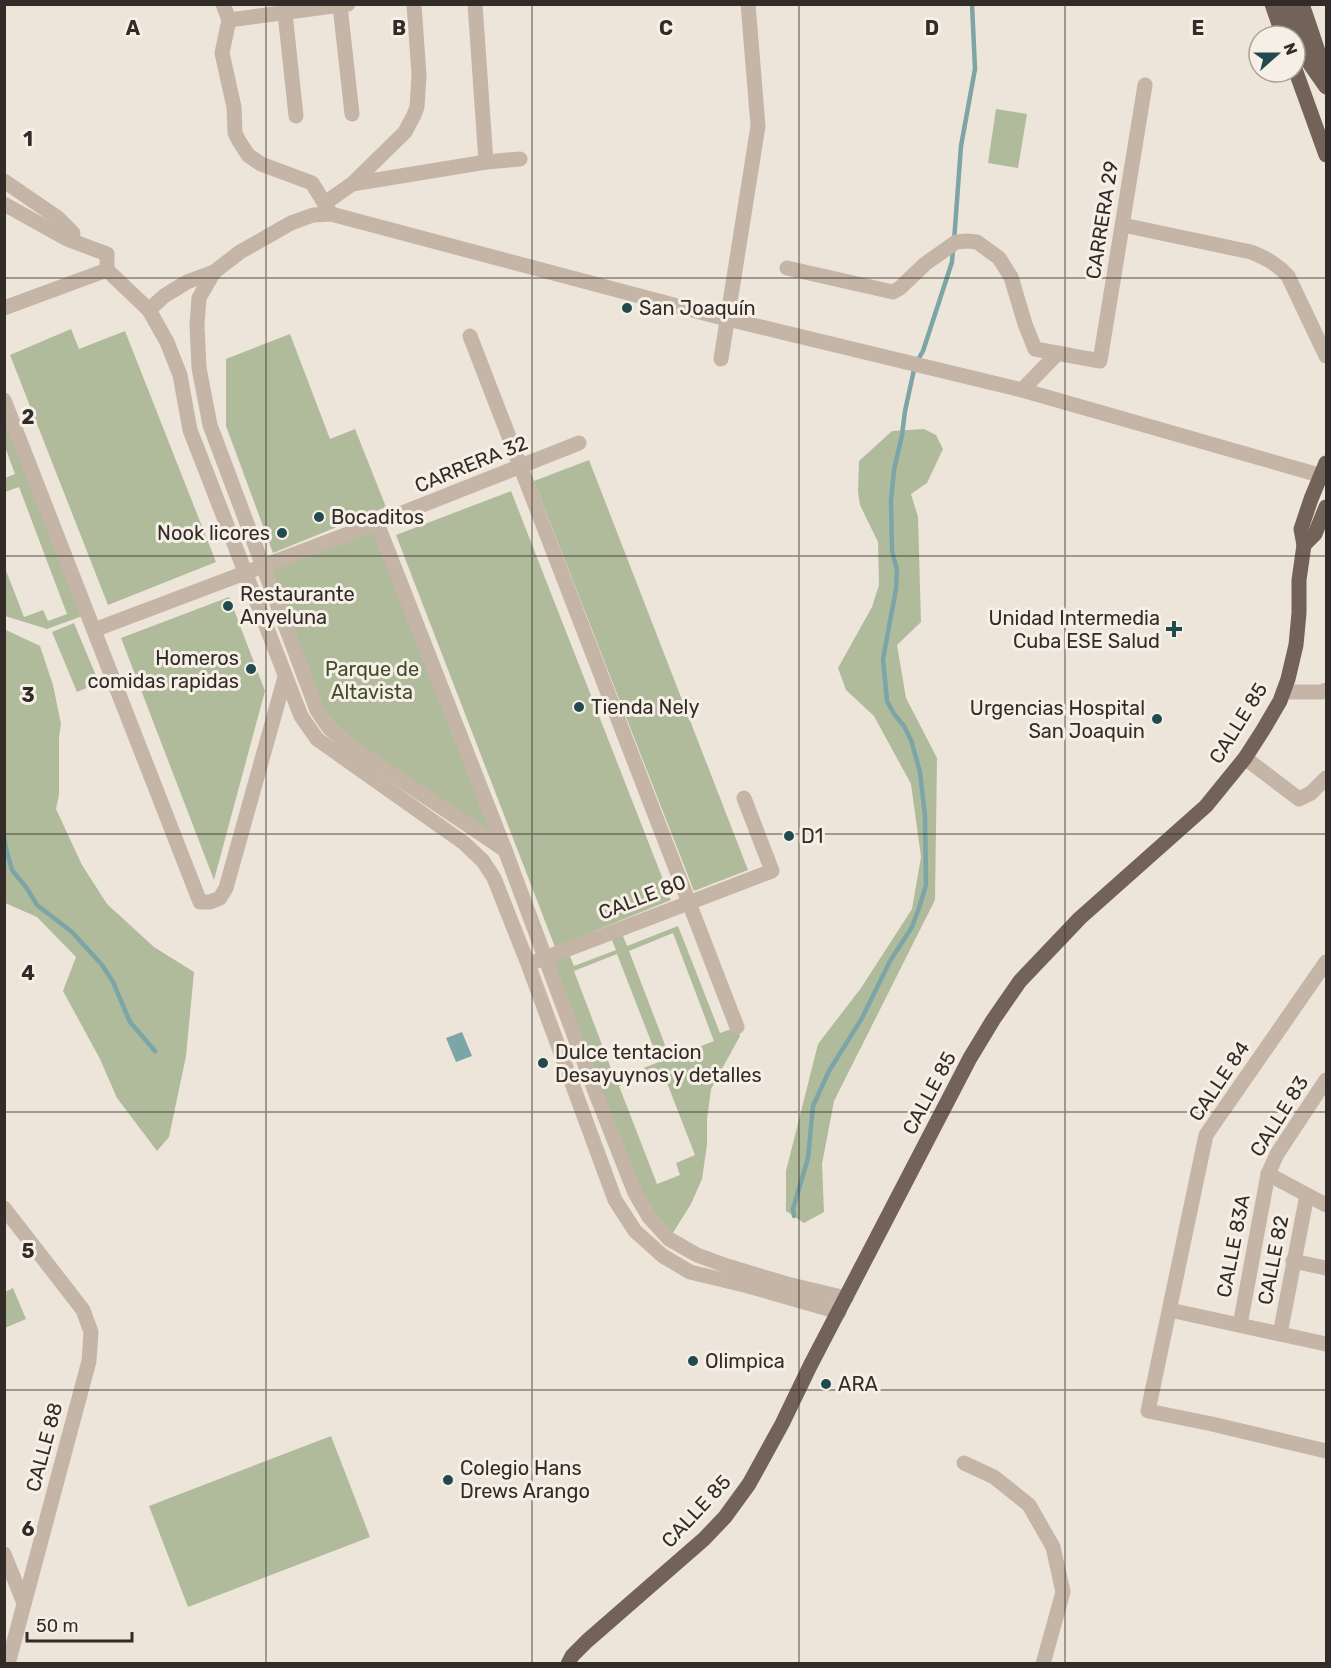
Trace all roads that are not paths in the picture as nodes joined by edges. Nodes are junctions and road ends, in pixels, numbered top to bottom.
1 (223, 4) edge
2 (414, 4) edge
3 (476, 4) edge
4 (748, 4) edge
5 (1272, 4) edge
6 (1287, 4) edge
7 (1302, 4) edge
8 (344, 5) edge
9 (285, 13) junction
10 (229, 20) junction
11 (1279, 24) edge
12 (1326, 75) edge
13 (1300, 84) edge
14 (1145, 85) dead end
15 (1326, 87) edge
16 (352, 114) dead end
17 (296, 116) dead end
18 (1326, 155) edge
19 (520, 159) dead end
20 (486, 162) junction
21 (4, 181) edge
22 (352, 184) junction
23 (4, 204) edge
24 (328, 209) junction
25 (1123, 225) junction
26 (72, 240) junction
27 (787, 268) dead end
28 (107, 270) junction
29 (213, 272) junction
30 (4, 308) edge
31 (149, 310) junction
32 (728, 319) junction
33 (470, 336) dead end
34 (1058, 353) junction
35 (1326, 354) edge
36 (721, 359) dead end
37 (1022, 390) junction
38 (4, 400) edge
39 (579, 443) dead end
40 (1326, 463) edge
41 (521, 467) junction
42 (1326, 477) edge
43 (1326, 507) edge
44 (377, 523) junction
45 (1304, 545) junction
46 (263, 567) junction
47 (245, 574) junction
48 (94, 630) junction
49 (285, 677) junction
50 (1326, 690) edge
51 (1283, 692) junction
52 (1245, 758) junction
53 (1326, 778) edge
54 (744, 798) dead end
55 (505, 850) junction
56 (688, 902) junction
57 (544, 958) junction
58 (1326, 962) edge
59 (528, 964) junction
60 (737, 1027) dead end
61 (1326, 1080) edge
62 (1268, 1174) junction
63 (1307, 1195) junction
64 (1326, 1205) edge
65 (4, 1208) edge
66 (1293, 1261) junction
67 (1326, 1268) edge
68 (842, 1305) junction
69 (1170, 1310) junction
70 (1240, 1325) junction
71 (1280, 1334) junction
72 (1326, 1344) edge
73 (1326, 1451) edge
74 (964, 1463) dead end
75 (4, 1554) edge
76 (24, 1603) junction
77 (8, 1664) edge
78 (568, 1664) edge
79 (1043, 1664) edge

1 - 10 street
2 - 22 street
3 - 20 street
4 - 32 street
5 - 11 main road
6 - 15 main road
7 - 12 main road
8 - 9 street
8 - 16 street
9 - 10 street
9 - 17 street
10 - 24 street
13 - 18 main road
14 - 25 street, CARRERA 29
19 - 20 street
20 - 22 street
21 - 26 street
22 - 24 street
23 - 26 street
24 - 29 street
24 - 32 street
25 - 34 street, CARRERA 29
25 - 35 street
26 - 28 street
27 - 34 street
28 - 30 street
28 - 31 street
29 - 31 street
29 - 46 street
31 - 47 street
32 - 36 street
32 - 37 street
33 - 41 street
34 - 37 street
37 - 42 street
38 - 48 street
39 - 41 street, CARRERA 32
40 - 45 main road, CALLE 85
41 - 44 street, CARRERA 32
41 - 56 street
43 - 45 main road
44 - 46 street, CARRERA 32
44 - 55 street
45 - 51 main road, CALLE 85
46 - 47 street, CARRERA 32
46 - 55 street
47 - 48 street, CARRERA 32
47 - 49 street
48 - 49 street
49 - 59 street
50 - 51 street
51 - 52 main road, CALLE 85
52 - 53 street
52 - 68 main road, CALLE 85
54 - 56 street, CALLE 80
55 - 57 street
56 - 57 street, CALLE 80
56 - 60 street
57 - 59 street, CALLE 80
57 - 68 street
58 - 69 street, CALLE 84
59 - 68 street
61 - 62 street, CALLE 83
62 - 63 street
62 - 70 street, CALLE 83A
63 - 64 street
63 - 66 street, CALLE 82
65 - 76 street, CALLE 88
66 - 67 street
66 - 71 street, CALLE 82
68 - 78 main road, CALLE 85
69 - 70 street
69 - 73 street, CALLE 84
70 - 71 street
71 - 72 street
74 - 79 street
75 - 76 street
76 - 77 street, CALLE 88

